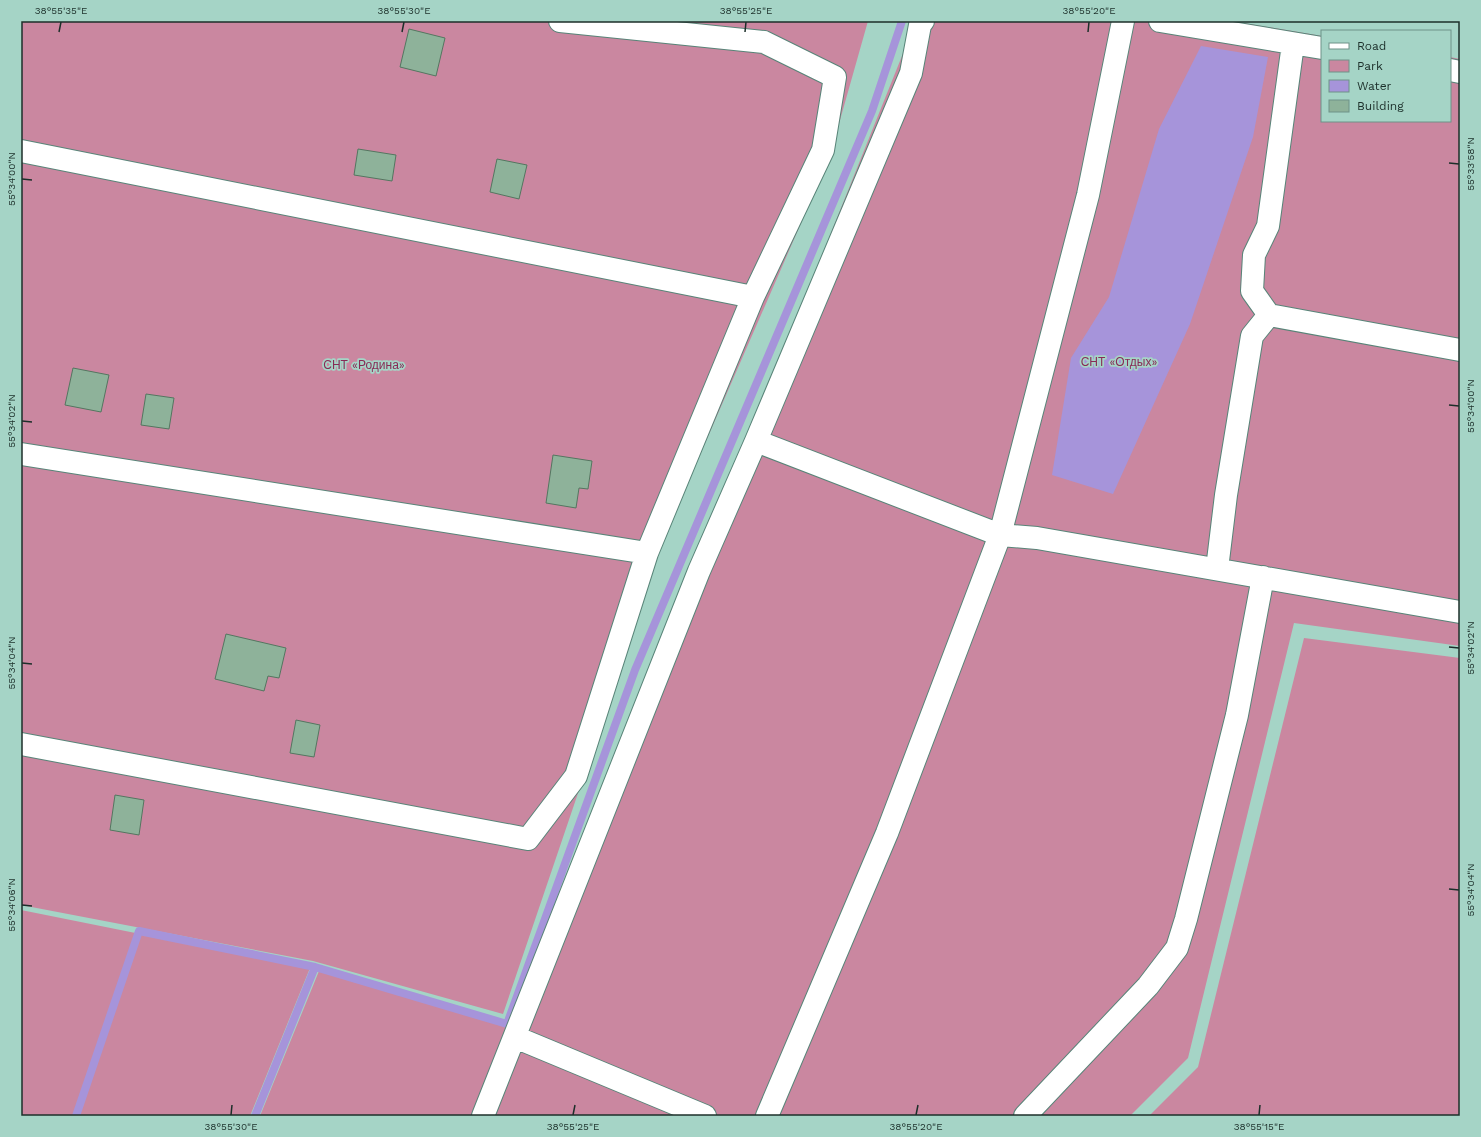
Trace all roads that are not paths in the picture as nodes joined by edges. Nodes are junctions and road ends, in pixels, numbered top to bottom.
1 (560, 21) edge
2 (923, 21) edge
3 (1123, 21) edge
4 (1160, 21) edge
5 (1293, 44) junction
6 (1321, 48) edge
7 (21, 151) edge
8 (753, 297) junction
9 (1269, 315) junction
10 (1460, 350) edge
11 (756, 441) junction
12 (21, 454) edge
13 (1000, 536) junction
14 (647, 553) junction
15 (1217, 569) junction
16 (1263, 577) junction
17 (1460, 612) edge
18 (21, 744) edge
19 (515, 1037) junction
20 (483, 1116) edge
21 (705, 1116) edge
22 (767, 1116) edge
23 (1025, 1116) edge

1 - 8 lane
2 - 11 lane
3 - 13 lane
4 - 5 lane
5 - 6 lane
5 - 9 lane
7 - 8 lane
8 - 14 lane
9 - 10 lane
9 - 15 lane
11 - 13 lane
11 - 19 lane
12 - 14 lane
13 - 15 lane
13 - 22 lane
14 - 18 lane
15 - 16 lane
16 - 17 lane
16 - 23 lane
19 - 20 lane
19 - 21 lane

